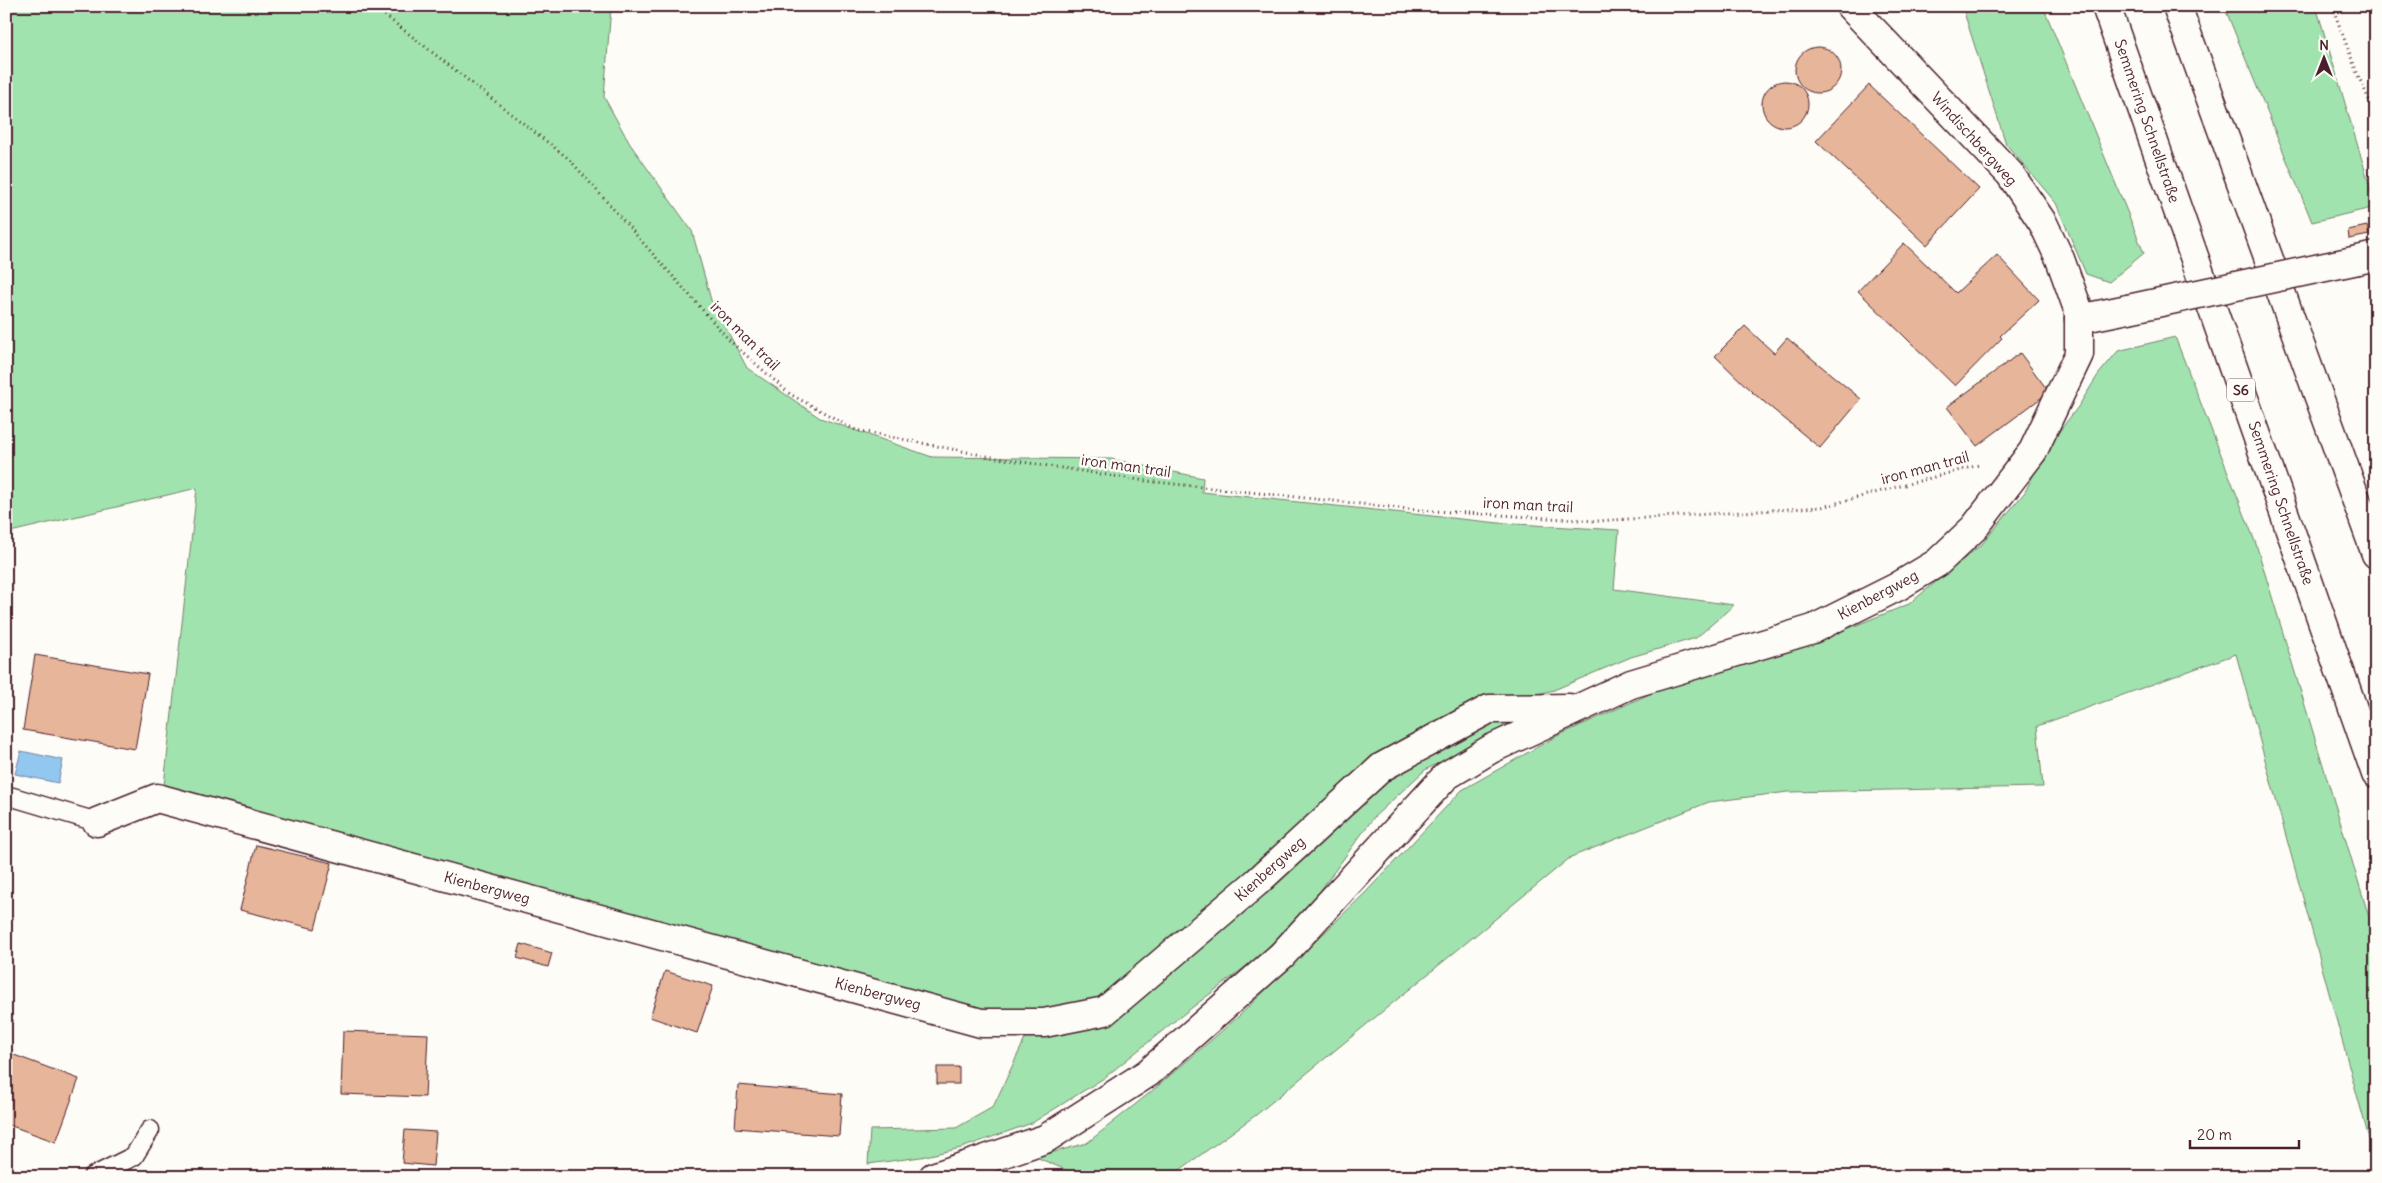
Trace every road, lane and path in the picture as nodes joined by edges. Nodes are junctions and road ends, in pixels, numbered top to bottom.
1 (373, 6) edge
2 (1850, 6) edge
3 (2106, 6) edge
4 (2177, 6) edge
5 (2332, 6) edge
6 (2376, 115) edge
7 (2367, 258) edge
8 (2080, 319) junction
9 (2080, 354) joint
10 (1985, 464) dead end
11 (2376, 554) edge
12 (1578, 708) junction
13 (2376, 774) edge
14 (6, 795) edge
15 (97, 822) joint
16 (150, 1130) dead end
17 (92, 1177) edge
18 (934, 1177) edge

1 - 10 path, iron man trail
2 - 8 main road, Windischbergweg
3 - 13 main road, Semmering Schnellstraße / S6
4 - 11 main road
5 - 6 path
7 - 8 main road, bridge
8 - 9 main road, Windischbergweg
9 - 12 main road, Kienbergweg
12 - 15 main road, Kienbergweg
12 - 18 main road, Kienbergweg
14 - 15 lane
16 - 17 lane

